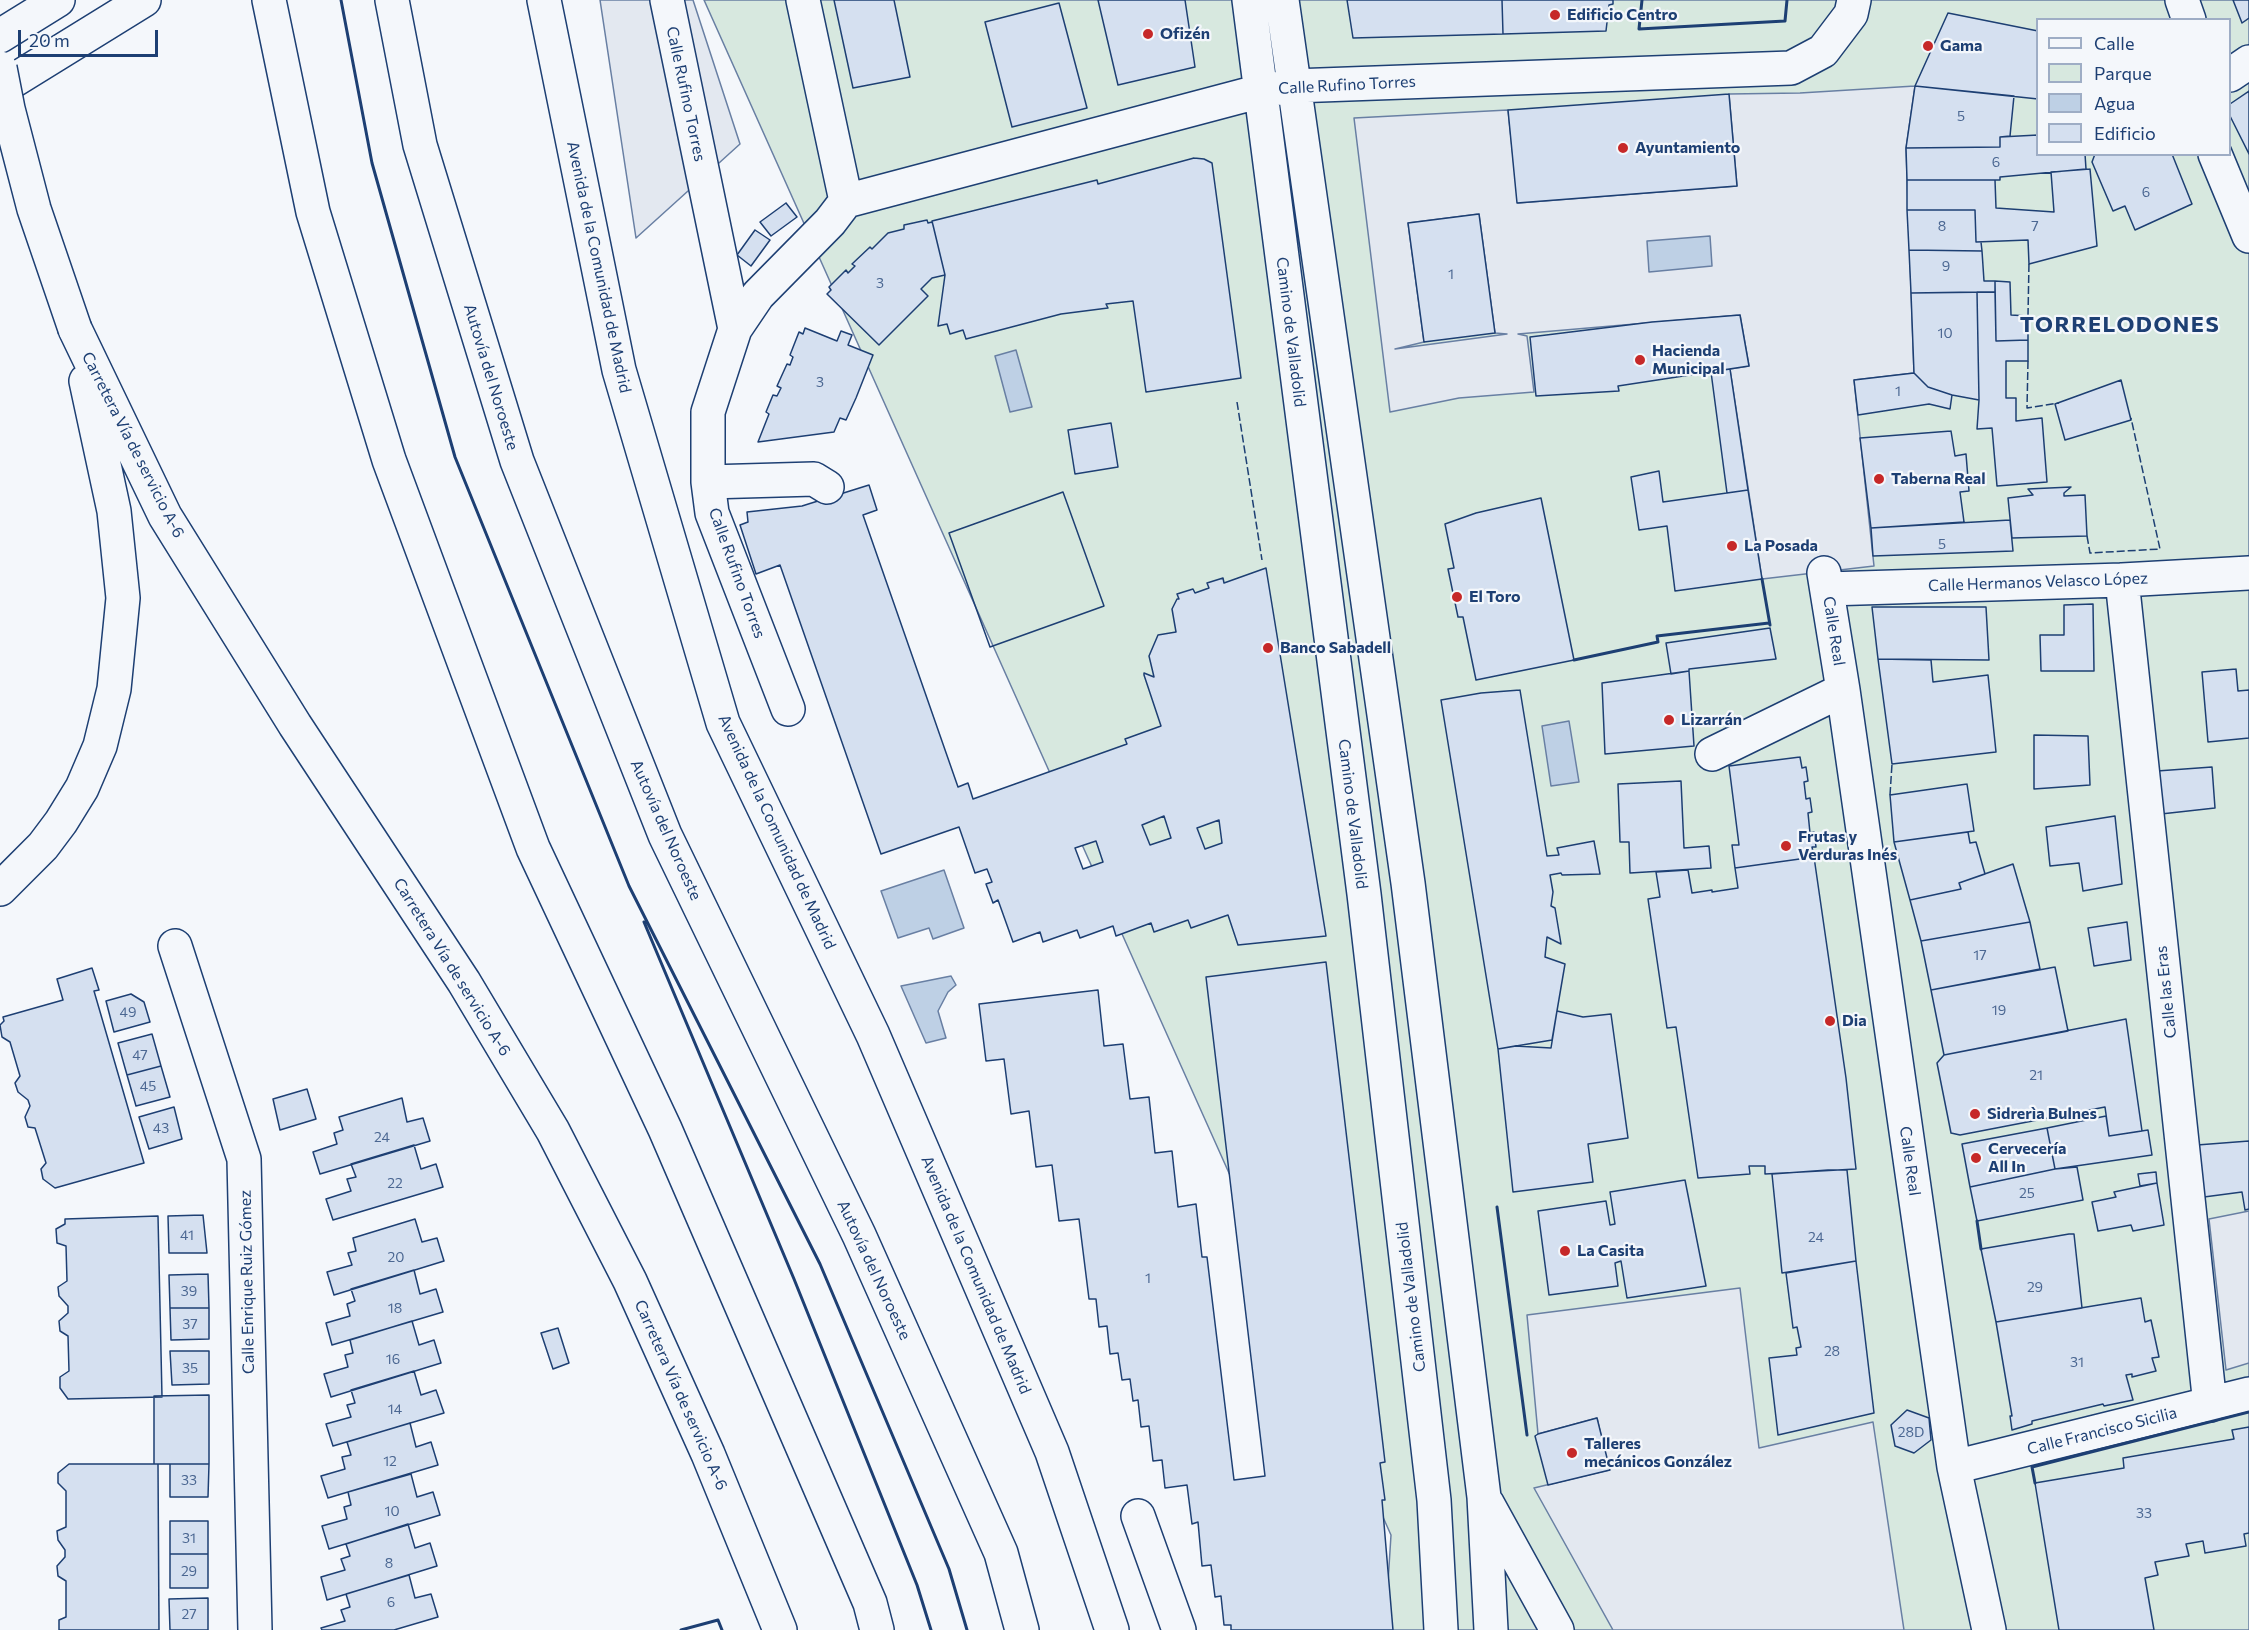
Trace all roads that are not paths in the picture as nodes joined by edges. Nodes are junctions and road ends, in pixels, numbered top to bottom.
1 (58, 0) edge
2 (144, 0) edge
3 (269, 0) edge
4 (392, 0) edge
5 (544, 0) edge
6 (667, 0) edge
7 (803, 0) edge
8 (1249, 0) edge
9 (1282, 0) edge
10 (1854, 0) edge
11 (2182, 0) edge
12 (2188, 18) edge
13 (0, 36) edge
14 (2249, 62) edge
15 (0, 68) edge
16 (2231, 74) edge
17 (1293, 86) junction
18 (0, 90) edge
19 (1261, 91) junction
20 (2216, 156) edge
21 (846, 201) junction
22 (2249, 236) edge
23 (75, 329) junction
24 (735, 329) junction
25 (708, 482) junction
26 (827, 487) dead end
27 (2249, 573) edge
28 (2122, 580) junction
29 (1825, 581) joint
30 (1843, 690) junction
31 (788, 709) dead end
32 (1712, 754) dead end
33 (0, 889) edge
34 (175, 946) dead end
35 (2249, 1394) edge
36 (2210, 1404) junction
37 (1954, 1467) junction
38 (1484, 1497) junction
39 (1138, 1515) dead end
40 (255, 1630) edge
41 (780, 1630) edge
42 (877, 1630) edge
43 (1022, 1630) edge
44 (1112, 1630) edge
45 (1179, 1630) edge
46 (1442, 1630) edge
47 (1491, 1630) edge
48 (1557, 1630) edge
49 (1989, 1630) edge

1 - 13 main road
2 - 18 main road
3 - 42 main road
4 - 43 main road, Autovía del Noroeste
5 - 44 main road, Avenida de la Comunidad de Madrid
6 - 24 main road, Calle Rufino Torres
7 - 21 main road
8 - 19 main road, Camino de Valladolid
9 - 17 main road
10 - 17 main road, Calle Rufino Torres
11 - 12 main road
14 - 16 main road
15 - 23 main road, bridge
17 - 19 main road, Calle Rufino Torres
17 - 38 main road
19 - 21 main road, Calle Rufino Torres
19 - 46 main road, Camino de Valladolid
20 - 22 main road
21 - 24 main road, Calle Rufino Torres
23 - 33 main road
23 - 41 main road, Carretera Vía de servicio A-6
24 - 25 main road, Calle Rufino Torres
25 - 26 main road
25 - 31 main road, Calle Rufino Torres
27 - 28 main road, Calle Hermanos Velasco López
28 - 29 main road, Calle Hermanos Velasco López
28 - 36 main road, Calle las Eras
29 - 30 main road, Calle Real
30 - 32 main road
30 - 37 main road, Calle Real
34 - 40 main road, Calle Enrique Ruiz Gómez
35 - 36 main road, Calle Francisco Sicilia
36 - 37 main road, Calle Francisco Sicilia
37 - 49 main road, Calle Real
38 - 47 main road
38 - 48 main road
39 - 45 main road

